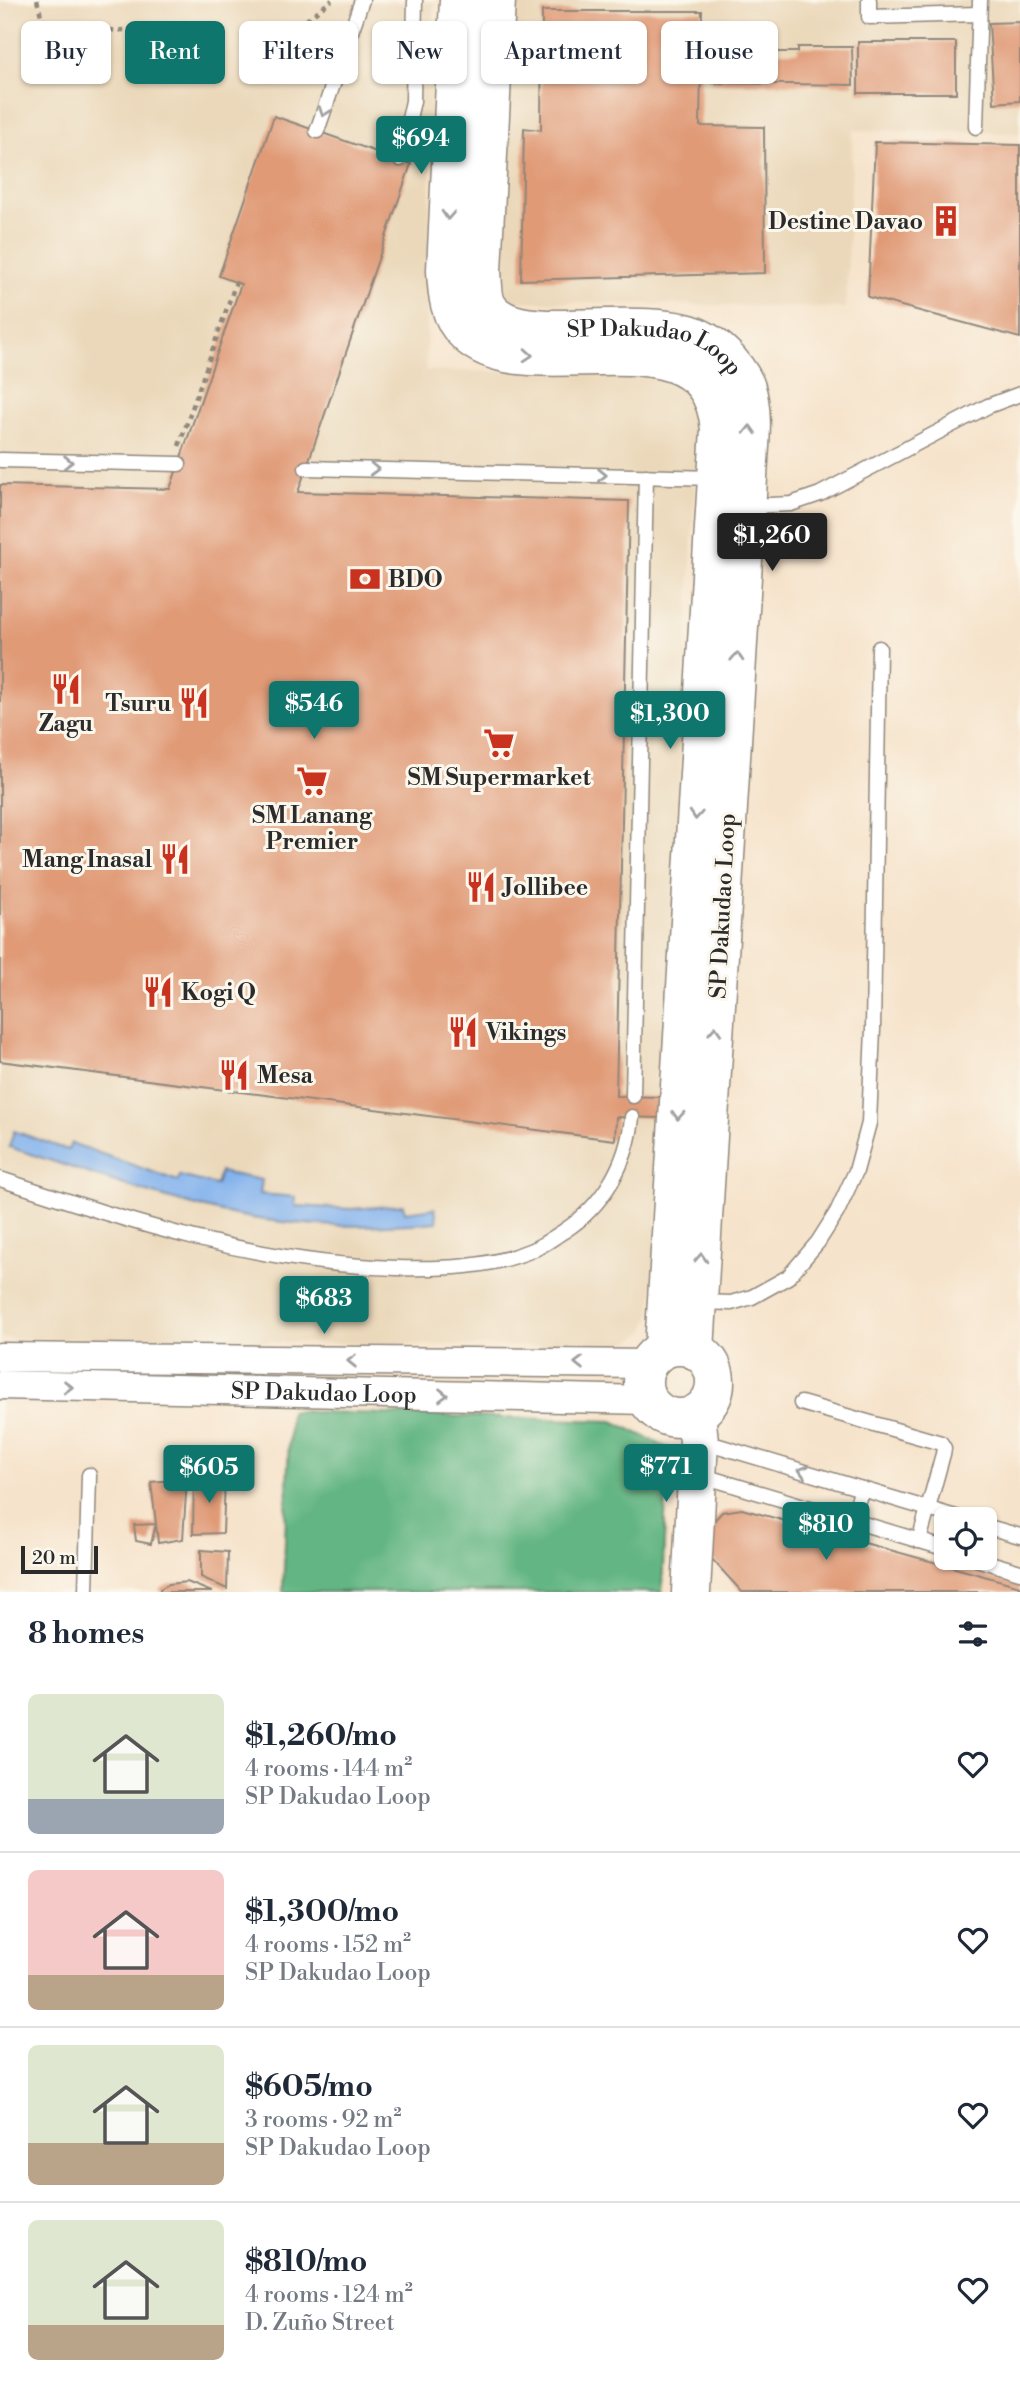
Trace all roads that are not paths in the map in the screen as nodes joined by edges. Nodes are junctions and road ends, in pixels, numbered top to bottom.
1 (362, 0) edge
2 (415, 0) edge
3 (459, 0) edge
4 (496, 0) edge
5 (869, 0) edge
6 (979, 7) edge
7 (976, 127) dead end
8 (317, 131) dead end
9 (400, 159) dead end
10 (477, 322) junction
11 (1020, 394) edge
12 (0, 460) edge
13 (176, 464) road end
14 (306, 468) dead end
15 (646, 476) junction
16 (731, 492) junction
17 (878, 648) dead end
18 (633, 1096) dead end
19 (632, 1117) dead end
20 (0, 1179) edge
21 (683, 1301) junction
22 (0, 1357) edge
23 (663, 1366) junction
24 (0, 1385) edge
25 (800, 1403) dead end
26 (698, 1443) junction
27 (89, 1475) dead end
28 (862, 1489) junction
29 (928, 1509) junction
30 (934, 1511) edge
31 (851, 1521) junction
32 (997, 1529) edge
33 (1020, 1536) edge
34 (919, 1541) junction
35 (934, 1545) edge
36 (997, 1565) edge
37 (1020, 1572) edge
38 (86, 1592) edge
39 (691, 1592) edge

1 -> 8 lane
2 - 9 lane
3 -> 10 street
4 - 10 street
5 - 6 lane
6 - 7 lane
10 - 16 street, SP Dakudao Loop
11 - 16 lane
12 -> 13 lane
14 -> 15 lane
15 - 16 lane
15 - 18 lane
16 - 21 street, SP Dakudao Loop
17 - 21 lane
19 - 20 lane
21 - 23 street, SP Dakudao Loop
23 -> 22 street, SP Dakudao Loop
24 -> 23 street, SP Dakudao Loop
23 - 26 street
23 - 26 street
25 - 29 lane
28 -> 26 lane
26 - 31 lane
26 - 39 street
27 - 38 lane
28 - 29 lane
28 - 31 lane
29 - 30 lane
29 - 34 lane
31 - 34 lane
32 - 33 lane
34 - 35 lane
36 - 37 lane

